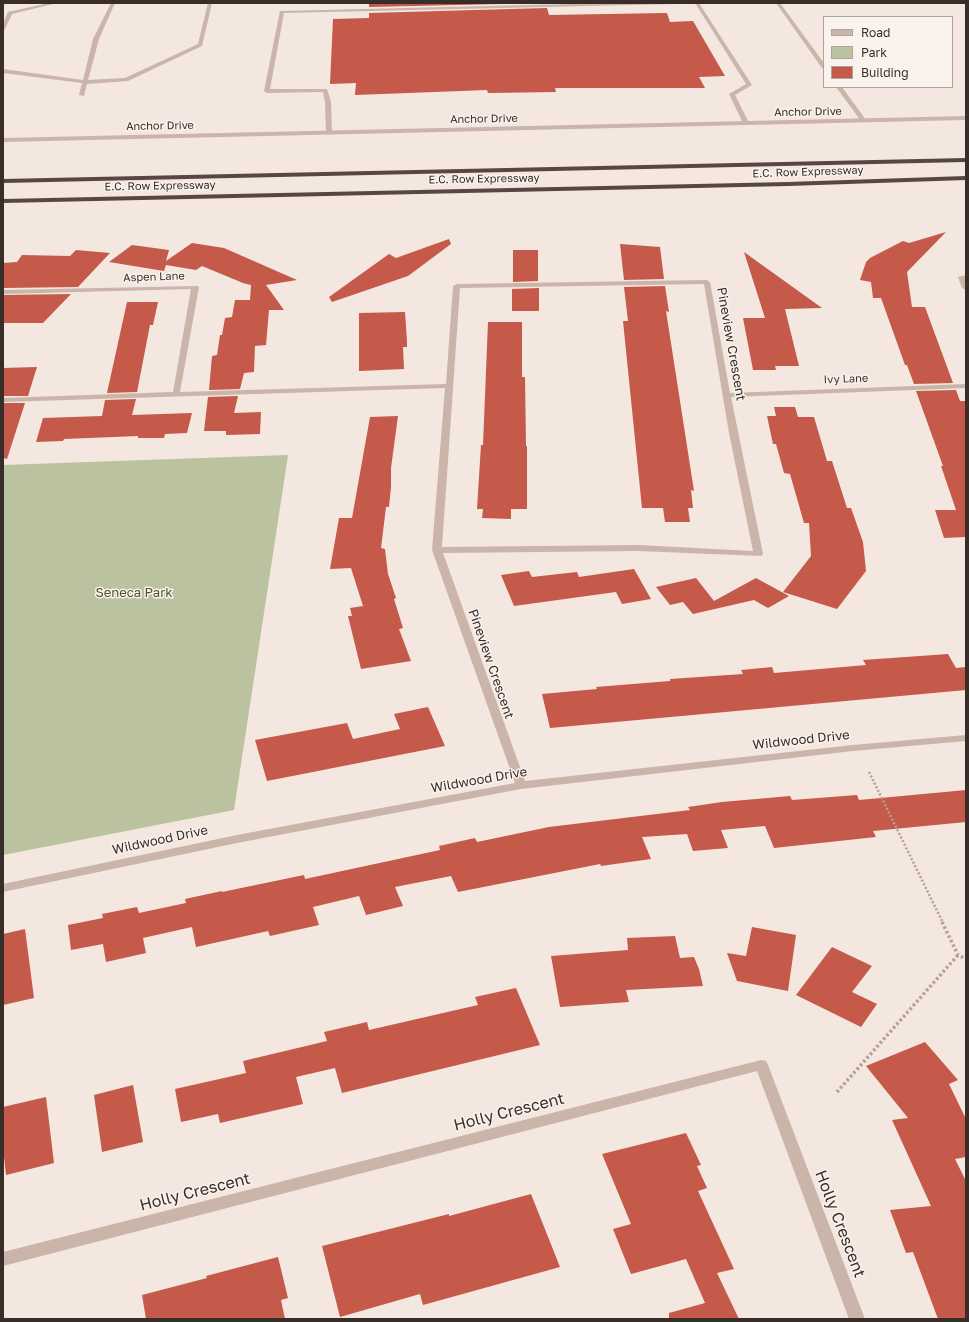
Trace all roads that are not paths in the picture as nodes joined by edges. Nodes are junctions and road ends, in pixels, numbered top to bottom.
1 (55, 3) edge
2 (113, 3) edge
3 (210, 3) edge
4 (675, 3) edge
5 (697, 3) edge
6 (778, 3) edge
7 (3, 29) edge
8 (823, 66) edge
9 (3, 71) edge
10 (85, 82) junction
11 (840, 88) edge
12 (82, 95) dead end
13 (966, 118) edge
14 (863, 120) junction
15 (746, 123) junction
16 (329, 132) junction
17 (3, 140) edge
18 (966, 160) edge
19 (966, 178) edge
20 (3, 181) edge
21 (3, 201) edge
22 (966, 277) edge
23 (966, 288) edge
24 (3, 292) edge
25 (450, 386) junction
26 (966, 386) edge
27 (727, 395) junction
28 (176, 396) junction
29 (3, 400) edge
30 (437, 550) junction
31 (966, 738) edge
32 (521, 786) junction
33 (3, 888) edge
34 (3, 1259) edge
35 (857, 1319) edge

1 - 7 street
2 - 10 street
3 - 10 street
4 - 16 street
5 - 15 street
6 - 8 street
9 - 10 street
10 - 12 street
11 - 14 street
13 - 14 street, Anchor Drive
14 - 15 street, Anchor Drive
15 - 16 street, Anchor Drive
16 - 17 street, Anchor Drive
18 - 20 highway, E.C. Row Expressway
19 - 21 highway, E.C. Row Expressway
22 - 23 street
24 - 28 street, Aspen Lane
25 - 27 street, Pineview Crescent
25 - 28 street
25 - 30 street, Pineview Crescent
26 - 27 street, Ivy Lane
27 - 30 street, Pineview Crescent
28 - 29 street
30 - 32 street, Pineview Crescent
31 - 32 street, Wildwood Drive
32 - 33 street, Wildwood Drive
34 - 35 street, Holly Crescent

